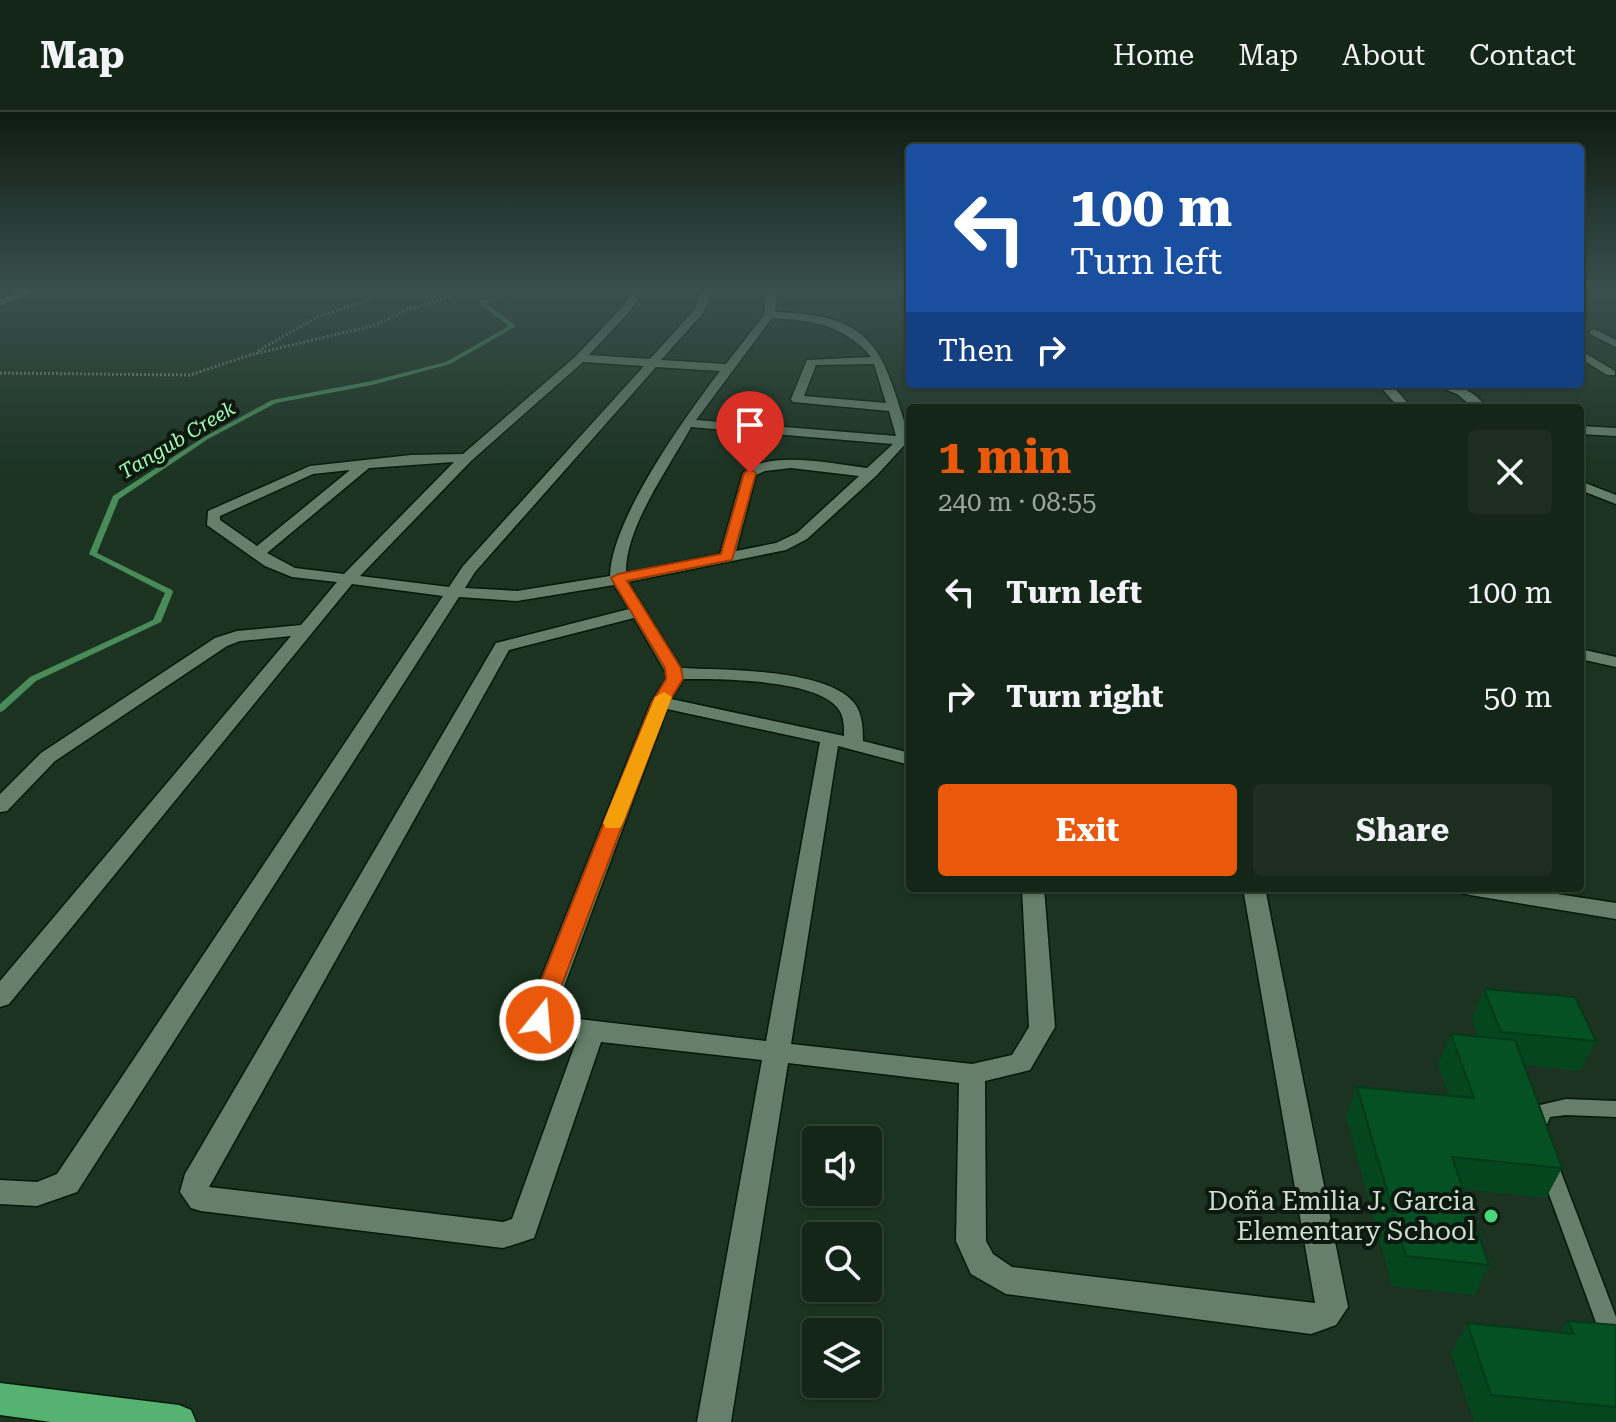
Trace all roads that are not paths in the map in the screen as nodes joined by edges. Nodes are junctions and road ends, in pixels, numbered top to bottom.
1 (586, 351) edge
2 (664, 351) edge
3 (740, 351) edge
4 (873, 351) edge
5 (1584, 355) edge
6 (580, 358) junction
7 (879, 360) junction
8 (654, 363) junction
9 (727, 368) junction
10 (1584, 371) edge
11 (1614, 373) edge
12 (1388, 388) edge
13 (1455, 388) edge
14 (1402, 404) edge
15 (1478, 404) edge
16 (895, 408) junction
17 (687, 423) junction
18 (1584, 430) edge
19 (1616, 432) edge
20 (904, 441) junction
21 (466, 458) junction
22 (365, 464) junction
23 (871, 473) junction
24 (1584, 487) edge
25 (1616, 500) edge
26 (257, 554) junction
27 (727, 557) junction
28 (350, 577) junction
29 (618, 578) junction
30 (454, 592) junction
31 (639, 612) junction
32 (306, 630) junction
33 (1584, 655) edge
34 (1616, 662) edge
35 (675, 673) junction
36 (660, 702) junction
37 (830, 738) junction
38 (854, 744) junction
39 (906, 758) edge
40 (0, 806) edge
41 (1033, 892) edge
42 (1255, 892) edge
43 (1495, 892) edge
44 (1616, 911) edge
45 (0, 998) edge
46 (593, 1029) junction
47 (777, 1051) junction
48 (972, 1074) junction
49 (1616, 1109) edge
50 (0, 1192) edge
51 (1616, 1347) edge
52 (0, 1399) edge
53 (179, 1422) edge
54 (714, 1422) edge

1 - 6 street
2 - 8 street
3 - 9 street
4 - 7 street
5 - 11 street
6 - 8 street
6 - 21 street
7 - 16 street
7 - 16 street
8 - 9 street
8 - 30 street
9 - 17 street
10 - 11 street
12 - 14 street
13 - 15 street
16 - 20 street
17 - 20 street
17 - 29 street
18 - 19 street
20 - 23 street
21 - 22 street
21 - 28 street
22 - 26 street
22 - 26 street
23 - 27 street
23 - 27 street
24 - 25 street
26 - 28 street
27 - 29 street
28 - 30 street
28 - 32 street
29 - 30 street
29 - 31 street
30 - 50 street
31 - 35 street
31 - 46 street
32 - 40 street
32 - 45 street
33 - 34 street
35 - 36 street
35 - 38 street
36 - 37 street
36 - 46 street
37 - 38 street
37 - 47 street
38 - 39 street
41 - 48 street
42 - 48 street
43 - 44 street
46 - 47 street
47 - 48 street
47 - 54 street
49 - 51 lane
52 - 53 main road

